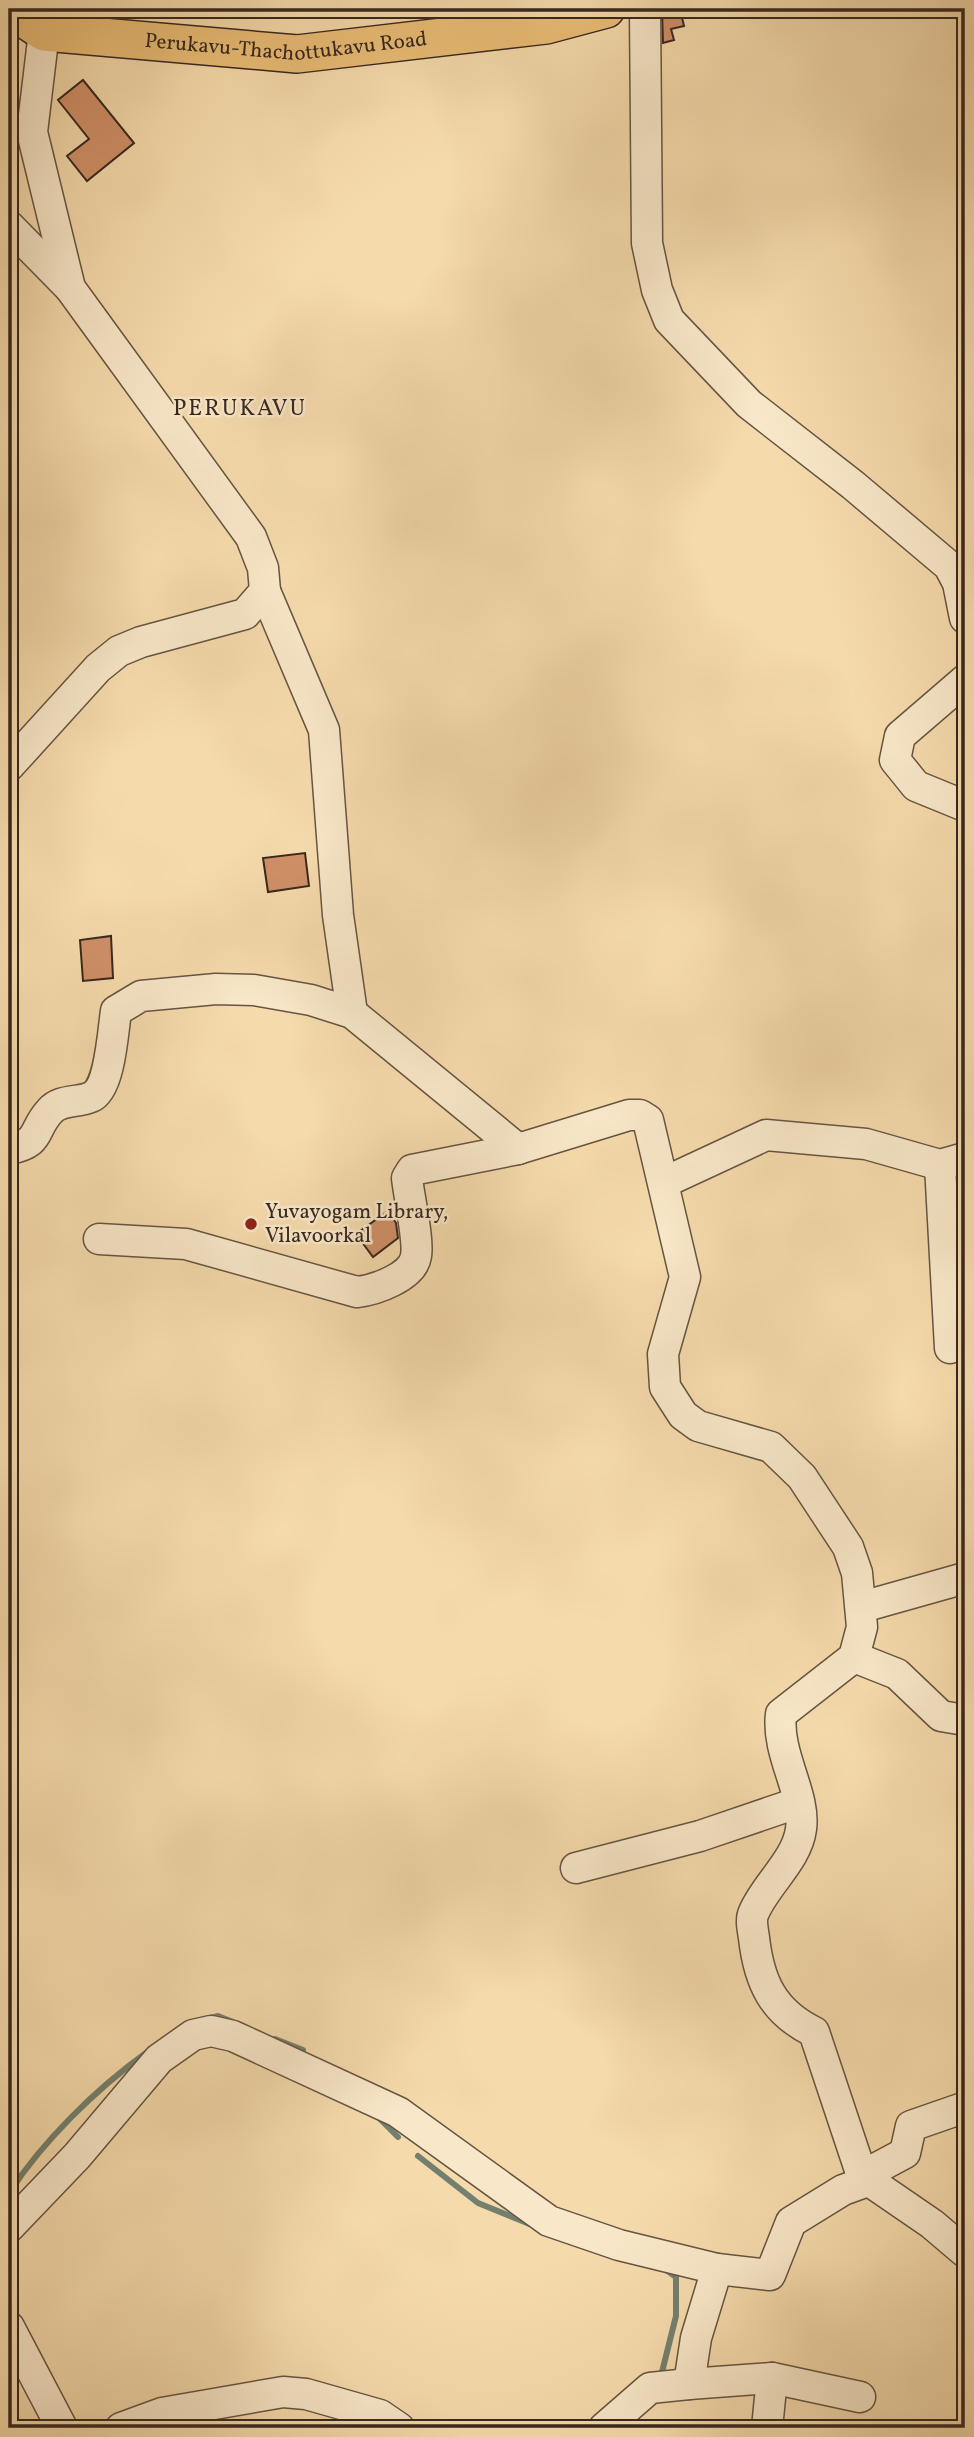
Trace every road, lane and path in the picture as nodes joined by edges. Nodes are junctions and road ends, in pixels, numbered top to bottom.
1 (10, 9) edge
2 (606, 9) edge
3 (645, 9) edge
4 (44, 32) junction
5 (9, 226) edge
6 (70, 288) junction
7 (265, 591) junction
8 (965, 618) edge
9 (965, 680) edge
10 (9, 766) edge
11 (965, 806) edge
12 (352, 1013) junction
13 (9, 1149) edge
14 (518, 1149) junction
15 (953, 1161) edge
16 (665, 1182) junction
17 (99, 1239) dead end
18 (950, 1348) dead end
19 (965, 1578) edge
20 (862, 1607) junction
21 (854, 1657) junction
22 (965, 1720) edge
23 (797, 1803) junction
24 (576, 1868) dead end
25 (965, 2114) edge
26 (865, 2179) junction
27 (9, 2227) edge
28 (965, 2252) edge
29 (717, 2269) junction
30 (9, 2327) edge
31 (772, 2378) junction
32 (689, 2384) junction
33 (860, 2397) dead end
34 (61, 2428) edge
35 (121, 2428) edge
36 (400, 2428) edge
37 (604, 2428) edge
38 (767, 2428) edge

1 - 4 main road, Perukavu-Thachottukavu Road
2 - 4 main road, Perukavu-Thachottukavu Road
3 - 8 street
4 - 6 street
5 - 6 street
6 - 7 street
7 - 10 street
7 - 12 street
9 - 11 street
12 - 13 street
12 - 14 street
14 - 16 street
14 - 17 street
15 - 16 street
15 - 18 street
16 - 20 street
19 - 20 street
20 - 21 street
21 - 22 street
21 - 23 street
23 - 24 street
23 - 26 street
25 - 26 street
26 - 28 street
26 - 29 street
27 - 29 street
29 - 32 street
30 - 34 street
31 - 32 street
31 - 33 street
31 - 38 street
32 - 37 street
35 - 36 street

